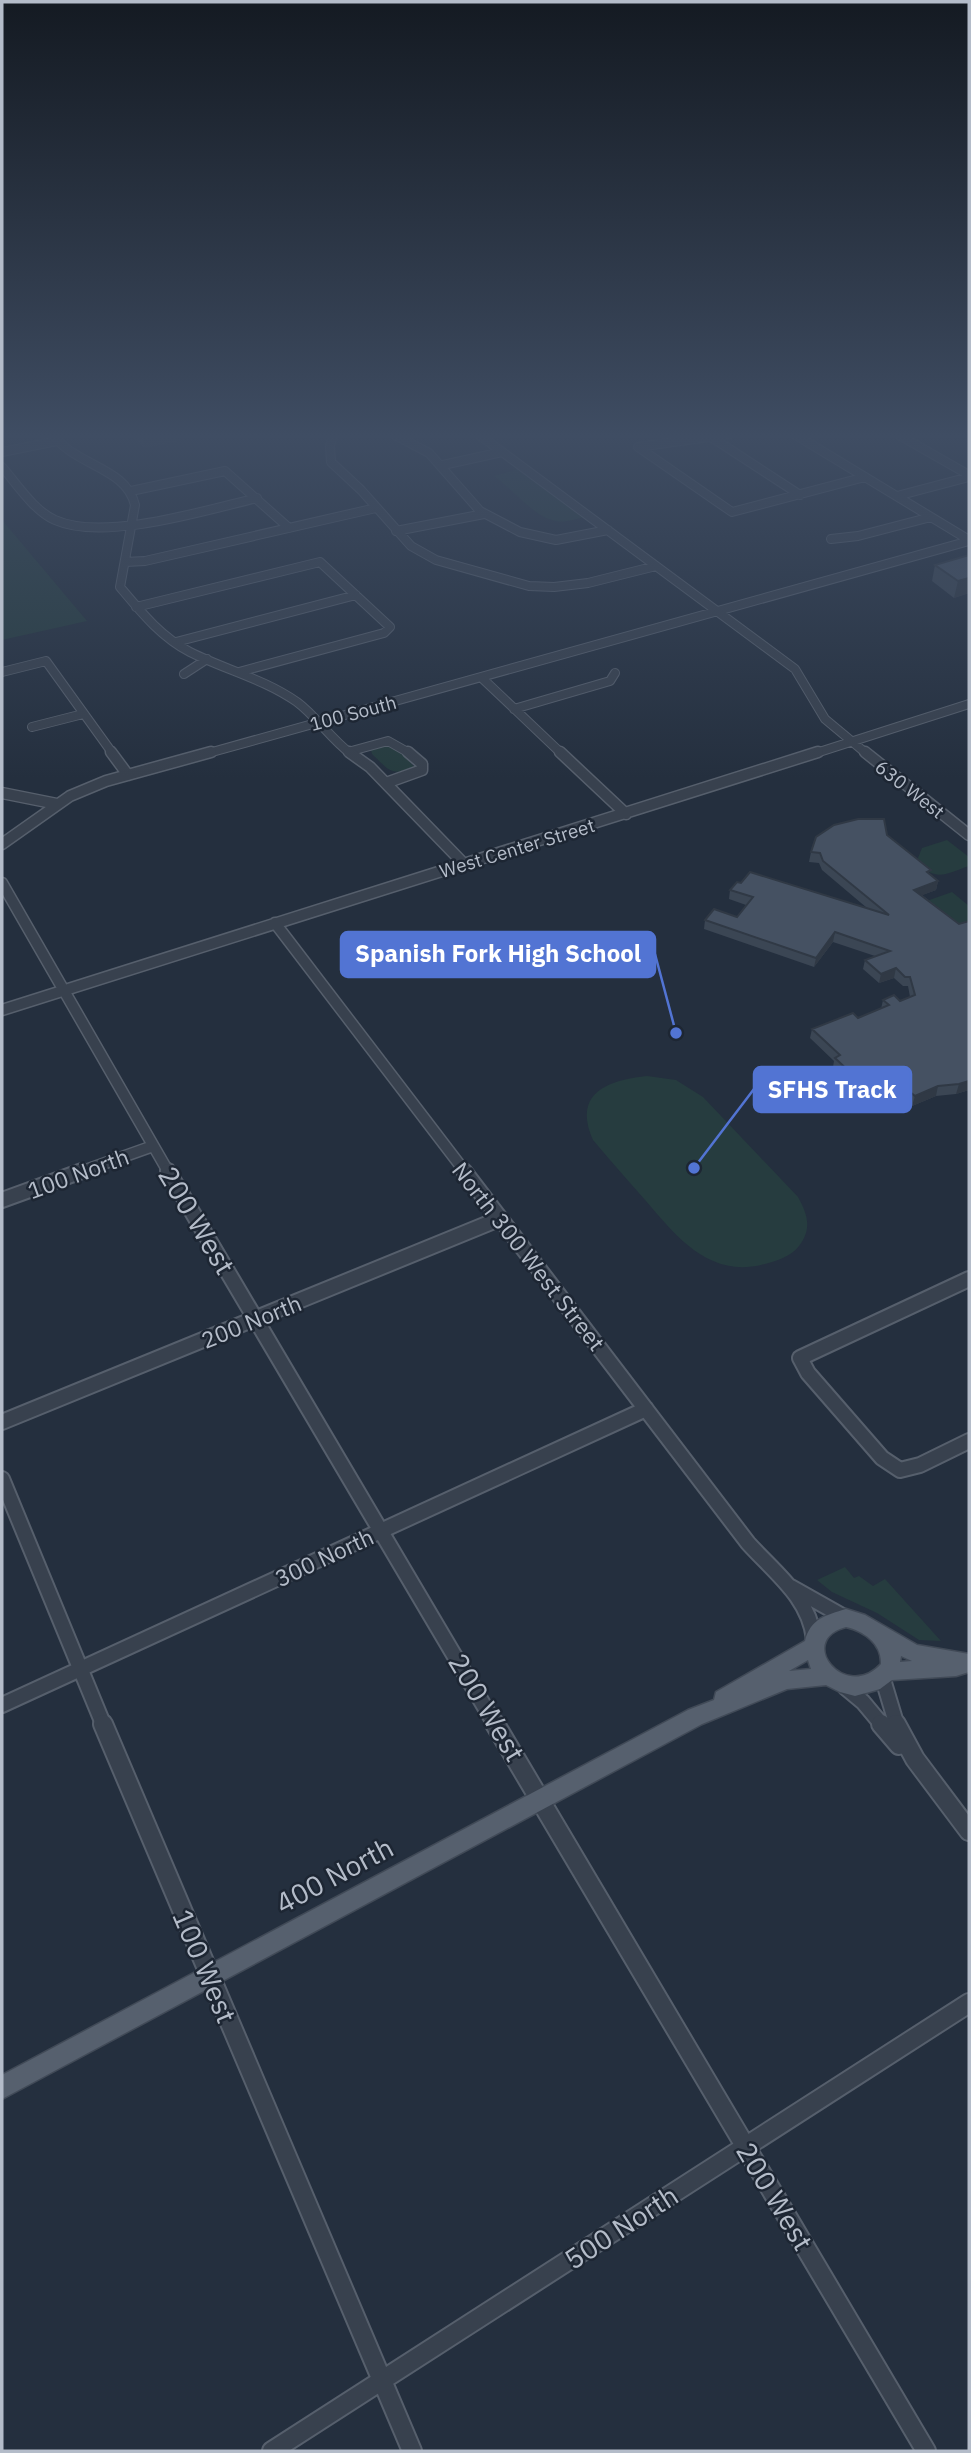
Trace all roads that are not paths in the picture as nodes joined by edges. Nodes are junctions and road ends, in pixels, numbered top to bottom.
1 (127, 548) edge
2 (198, 548) edge
3 (415, 548) edge
4 (633, 548) edge
5 (939, 548) edge
6 (125, 562) junction
7 (656, 566) junction
8 (356, 595) junction
9 (136, 607) junction
10 (718, 612) junction
11 (388, 631) joint
12 (176, 642) junction
13 (207, 659) junction
14 (46, 661) joint
15 (2, 672) edge
16 (239, 672) junction
17 (615, 673) dead end
18 (184, 674) dead end
19 (482, 678) junction
20 (964, 705) edge
21 (514, 709) junction
22 (969, 713) edge
23 (83, 714) junction
24 (318, 723) junction
25 (32, 727) dead end
26 (851, 743) junction
27 (348, 752) junction
28 (128, 775) junction
29 (386, 783) junction
30 (2, 793) edge
31 (57, 804) junction
32 (626, 814) junction
33 (969, 835) edge
34 (2, 844) edge
35 (465, 865) junction
36 (2, 883) edge
37 (275, 923) junction
38 (65, 990) junction
39 (2, 1010) edge
40 (153, 1146) junction
41 (2, 1200) edge
42 (499, 1219) junction
43 (969, 1279) edge
44 (256, 1319) junction
45 (646, 1409) junction
46 (2, 1422) edge
47 (969, 1441) edge
48 (2, 1479) edge
49 (382, 1530) junction
50 (787, 1585) junction
51 (846, 1618) junction
52 (881, 1634) junction
53 (814, 1644) junction
54 (969, 1663) edge
55 (79, 1669) junction
56 (884, 1674) junction
57 (833, 1679) junction
58 (2, 1704) edge
59 (695, 1717) junction
60 (912, 1757) junction
61 (541, 1798) junction
62 (969, 1831) edge
63 (210, 1976) junction
64 (969, 2003) edge
65 (2, 2087) edge
66 (746, 2147) junction
67 (381, 2381) junction
68 (272, 2451) edge
69 (412, 2451) edge
70 (926, 2451) edge

1 - 6 street
2 - 6 street
3 - 7 street
4 - 7 street, 630 West
5 - 10 street, 100 South
6 - 9 street
7 - 10 street, 630 West
8 - 9 street
8 - 11 street
8 - 12 street
9 - 12 street
10 - 19 street, 100 South
10 - 26 street, 630 West
11 - 16 street
12 - 13 street
13 - 16 street
13 - 18 street
14 - 15 street
14 - 23 street
16 - 24 street
17 - 21 street
19 - 21 street
19 - 24 street, 100 South
20 - 22 street
20 - 26 street, West Center Street
21 - 32 street
23 - 25 street
23 - 28 street
24 - 27 street
24 - 28 street, 100 South
26 - 32 street, West Center Street
26 - 33 street, 630 West
27 - 29 street
27 - 29 street
28 - 31 street, 100 South
29 - 35 street
30 - 31 street
31 - 34 street, 100 South
32 - 35 street, West Center Street
35 - 37 street, West Center Street
36 - 38 street, 200 West
37 - 38 street, West Center Street
37 - 42 street, North 300 West Street
38 - 39 street, West Center Street
38 - 40 street, 200 West
40 - 41 street, 100 North
40 - 44 street, 200 West
42 - 44 street, 200 North
42 - 45 street, North 300 West Street
43 - 47 street
44 - 46 street, 200 North
44 - 49 street, 200 West
45 - 49 street, 300 North
45 - 50 street, North 300 West Street
48 - 55 street, 100 West
49 - 55 street, 300 North
49 - 61 street, 200 West
50 - 51 street
50 - 53 street, North 300 West Street
51 - 52 main road
51 - 53 main road
52 - 54 main road
52 - 56 main road
53 - 57 main road
53 - 59 main road, 400 North
54 - 56 main road
55 - 58 street, 300 North
55 - 63 street, 100 West
56 - 57 main road
56 - 60 street
57 - 59 main road, 400 North
57 - 60 street
59 - 61 main road, 400 North
60 - 62 street
61 - 63 main road, 400 North
61 - 66 street, 200 West
63 - 65 main road, 400 North
63 - 67 street, 100 West
64 - 66 street, 500 North
66 - 67 street, 500 North
66 - 70 street, 200 West
67 - 68 street, 500 North
67 - 69 street, 100 West

